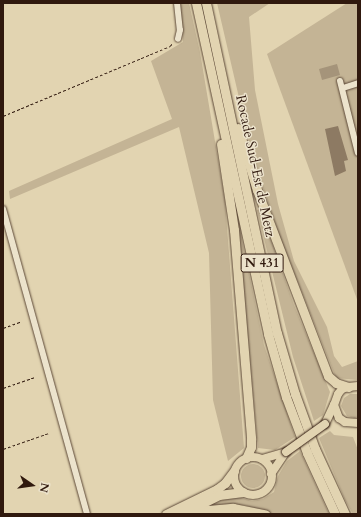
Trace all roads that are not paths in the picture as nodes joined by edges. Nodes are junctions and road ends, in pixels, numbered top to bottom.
1 (177, 3) edge
2 (196, 3) edge
3 (206, 3) edge
4 (178, 39) road end
5 (210, 66) junction
6 (220, 68) junction
7 (340, 81) dead end
8 (358, 83) edge
9 (343, 88) junction
10 (358, 153) edge
11 (3, 209) edge
12 (358, 386) edge
13 (348, 387) junction
14 (334, 405) junction
15 (345, 422) junction
16 (358, 423) edge
17 (325, 424) junction
18 (286, 452) junction
19 (246, 458) junction
20 (262, 459) junction
21 (234, 471) junction
22 (271, 474) junction
23 (243, 492) junction
24 (87, 514) edge
25 (166, 514) edge
26 (181, 514) edge
27 (193, 514) edge
28 (265, 514) edge
29 (335, 514) edge
30 (345, 514) edge

1 - 4 street
2 - 5 highway, Rocade Sud-Est de Metz / N 431
3 - 6 highway, Rocade Sud-Est de Metz / N 431
5 - 19 highway
5 - 29 highway, Rocade Sud-Est de Metz / N 431
6 - 13 highway
6 - 30 highway, Rocade Sud-Est de Metz / N 431
7 - 9 street
8 - 9 street
9 - 10 street
11 - 24 street
12 - 13 main road
13 - 14 main road
14 - 15 main road
14 - 17 main road
15 - 16 main road
15 - 17 main road
17 - 18 main road, bridge
18 - 20 main road
18 - 22 main road
19 - 20 main road
19 - 21 main road
20 - 22 main road
21 - 23 main road
21 - 25 highway
22 - 23 main road
23 - 26 highway
27 - 28 highway

